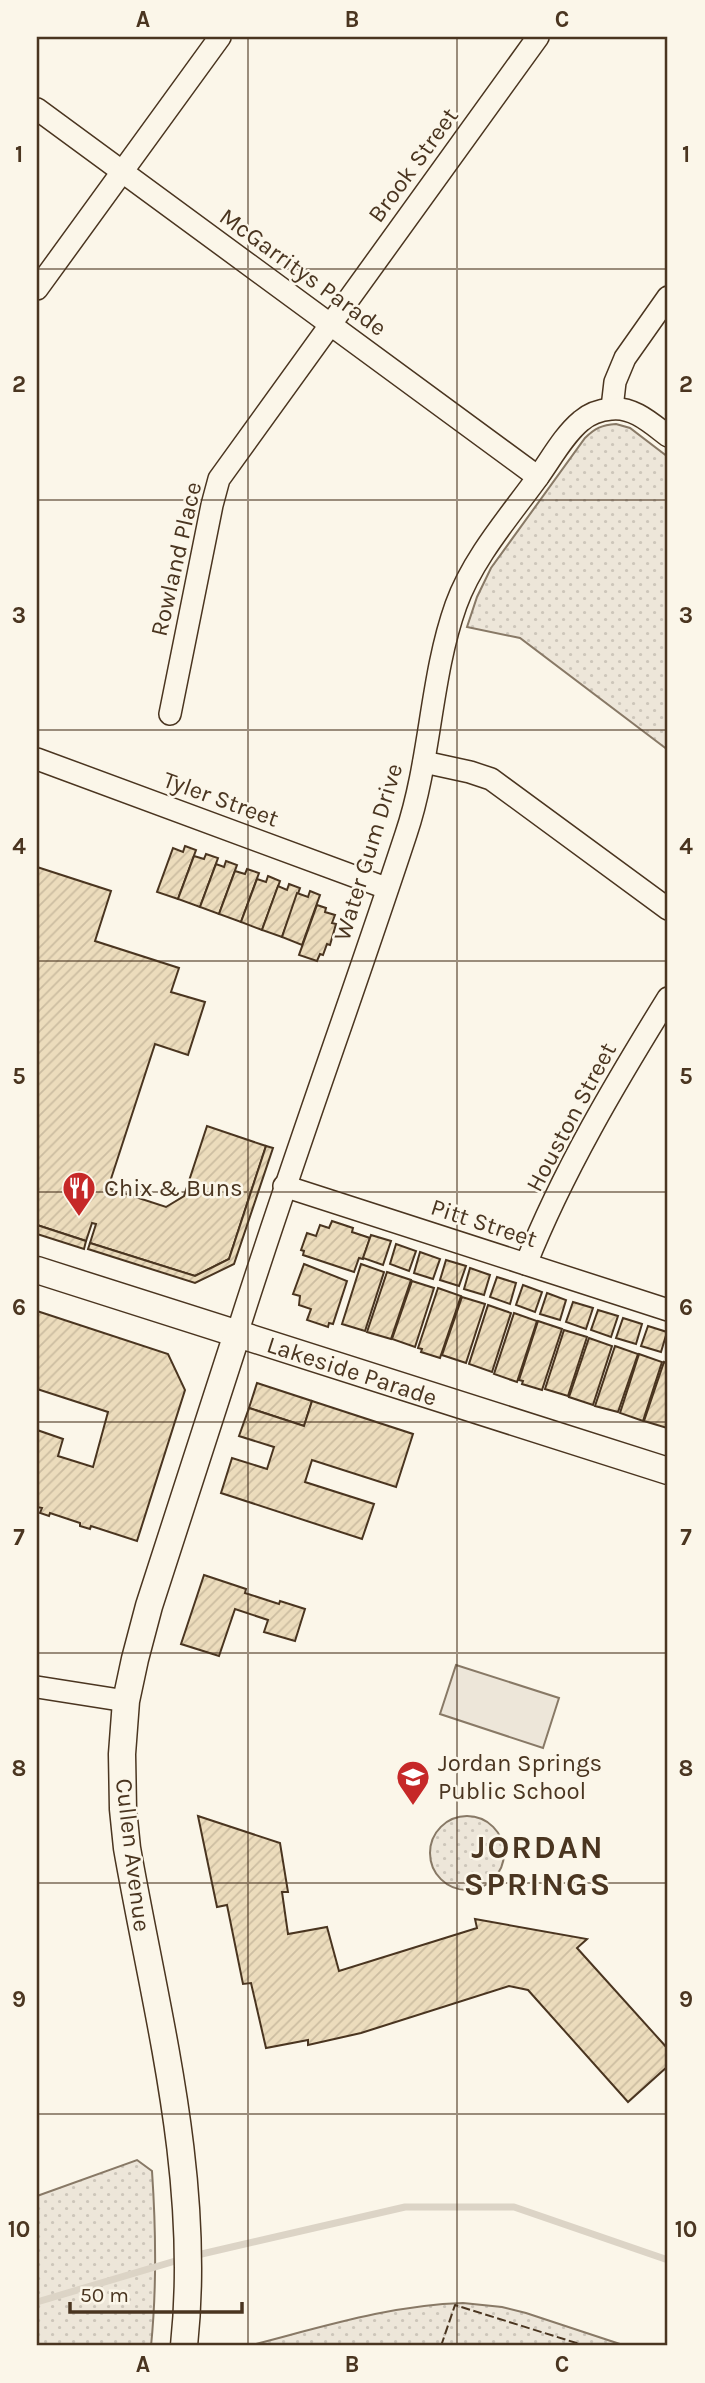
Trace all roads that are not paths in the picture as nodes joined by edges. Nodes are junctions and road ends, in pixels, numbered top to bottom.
1 (219, 37) edge
2 (538, 37) edge
3 (37, 109) edge
4 (121, 171) junction
5 (37, 289) edge
6 (668, 298) edge
7 (330, 324) junction
8 (612, 408) junction
9 (668, 436) edge
10 (538, 477) junction
11 (170, 713) dead end
12 (37, 759) edge
13 (424, 762) junction
14 (386, 888) junction
15 (668, 909) edge
16 (668, 998) edge
17 (284, 1186) junction
18 (526, 1264) junction
19 (37, 1270) edge
20 (668, 1310) edge
21 (237, 1334) junction
22 (668, 1471) edge
23 (37, 1687) edge
24 (126, 1701) junction
25 (184, 2346) edge

1 - 4 street
2 - 7 street, Brook Street
3 - 4 street, McGarritys Parade
4 - 5 street
4 - 7 street, McGarritys Parade
6 - 8 street
7 - 10 street, McGarritys Parade
7 - 11 street, Rowland Place
8 - 9 street
8 - 10 street, Water Gum Drive
10 - 13 street, Water Gum Drive
12 - 14 street, Tyler Street
13 - 14 street, Water Gum Drive
13 - 15 street
14 - 17 street, Water Gum Drive
16 - 18 street, Houston Street
17 - 18 street, Pitt Street
17 - 21 street, Water Gum Drive
18 - 20 street, Pitt Street
19 - 21 street, Lakeside Parade
21 - 22 street, Lakeside Parade
21 - 24 street, Cullen Avenue
23 - 24 street
24 - 25 street, Cullen Avenue

